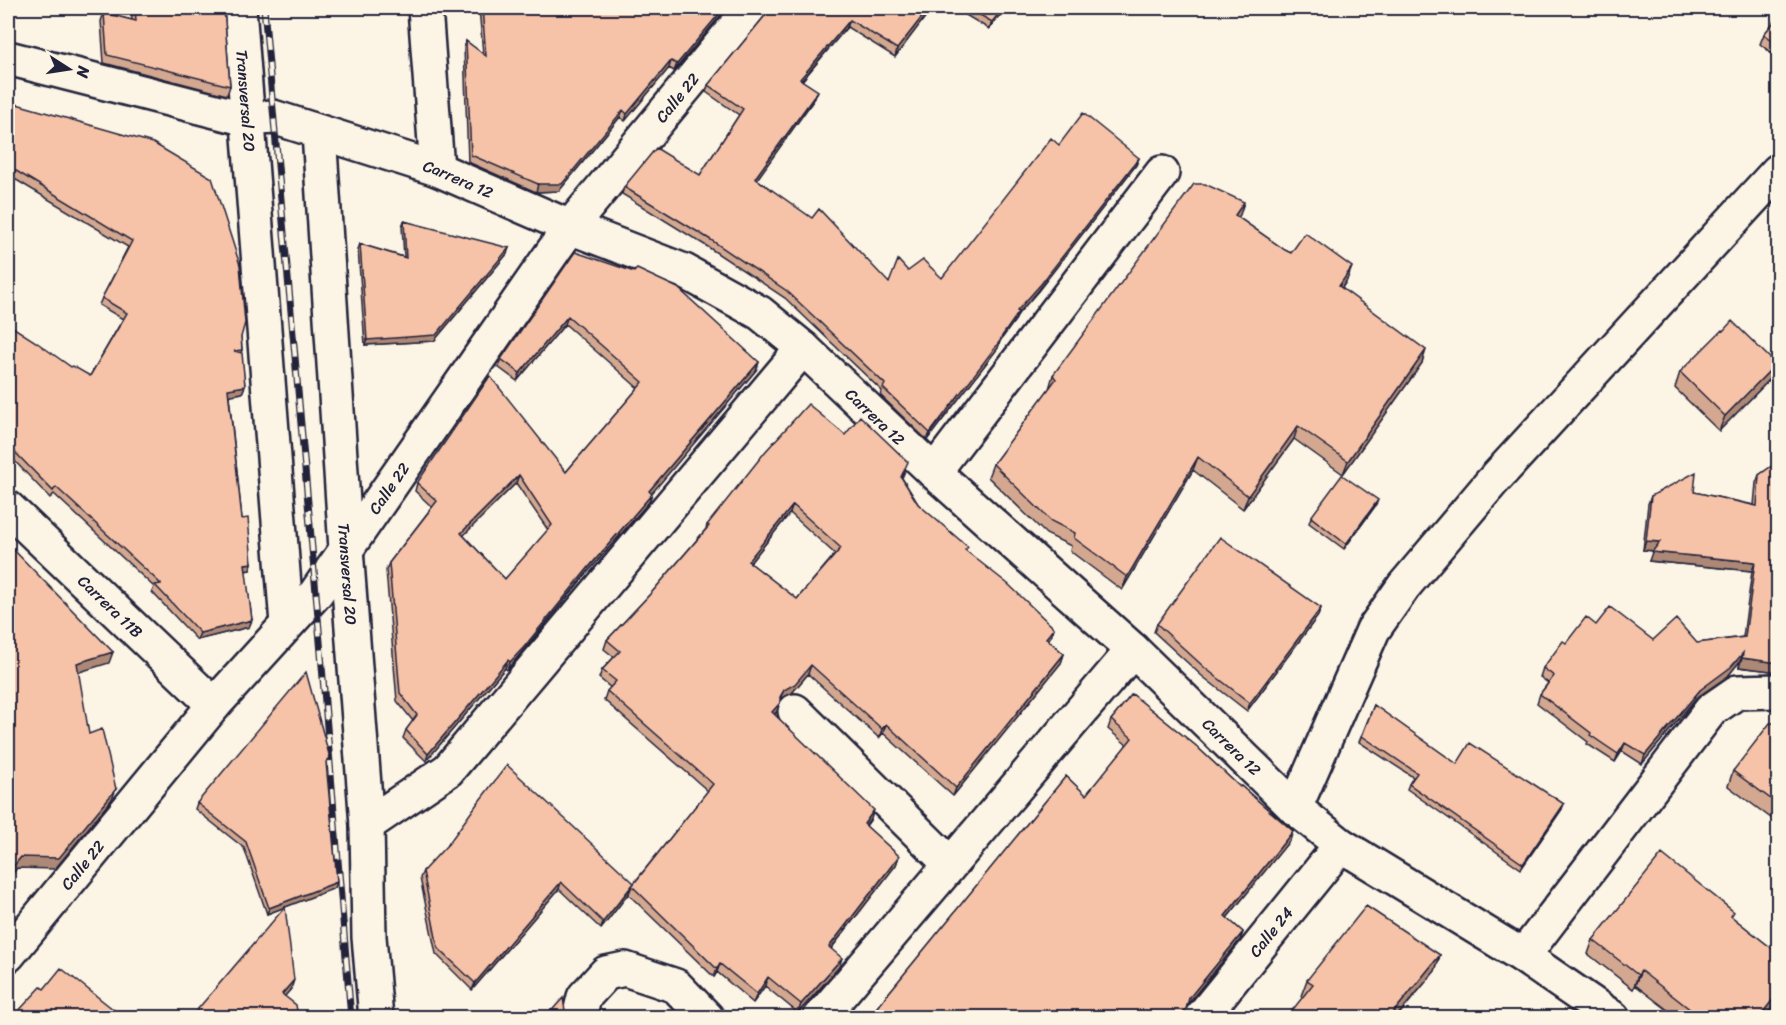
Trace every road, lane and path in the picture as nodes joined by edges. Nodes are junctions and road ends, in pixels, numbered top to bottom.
1 (239, 8) edge
2 (425, 8) edge
3 (751, 8) edge
4 (8, 58) edge
5 (247, 119) junction
6 (319, 133) junction
7 (437, 169) junction
8 (1779, 171) edge
9 (1162, 173) dead end
10 (570, 227) junction
11 (803, 348) junction
12 (934, 472) junction
13 (8, 508) edge
14 (346, 549) junction
15 (287, 624) junction
16 (1133, 650) junction
17 (1779, 691) edge
18 (214, 705) junction
19 (795, 711) dead end
20 (1295, 808) junction
21 (367, 825) junction
22 (1341, 845) junction
23 (950, 864) junction
24 (8, 955) edge
25 (1523, 956) junction
26 (376, 1017) edge
27 (579, 1017) edge
28 (707, 1017) edge
29 (820, 1017) edge
30 (1200, 1017) edge
31 (1613, 1017) edge

1 - 5 street, Transversal 20
2 - 7 street
3 - 10 street, Calle 22
4 - 5 street, Carrera 12
5 - 6 street, Carrera 12
5 - 15 street, Transversal 20
6 - 7 street, Carrera 12
6 - 14 street, Transversal 20
7 - 10 street, Carrera 12
8 - 20 street
9 - 12 street
10 - 11 street, Carrera 12
10 - 14 street, Calle 22
11 - 12 street, Carrera 12
11 - 21 street
12 - 16 street, Carrera 12
13 - 18 street, Carrera 11B
14 - 15 street, Calle 22
14 - 21 street, Transversal 20
15 - 18 street, Calle 22
16 - 20 street, Carrera 12
16 - 23 street
17 - 25 street
18 - 24 street, Calle 22
19 - 23 street
20 - 22 street, Carrera 12
21 - 26 street, Transversal 20
22 - 25 street, Carrera 12
22 - 30 street, Calle 24
23 - 29 street
25 - 31 street, Carrera 12
27 - 28 street

